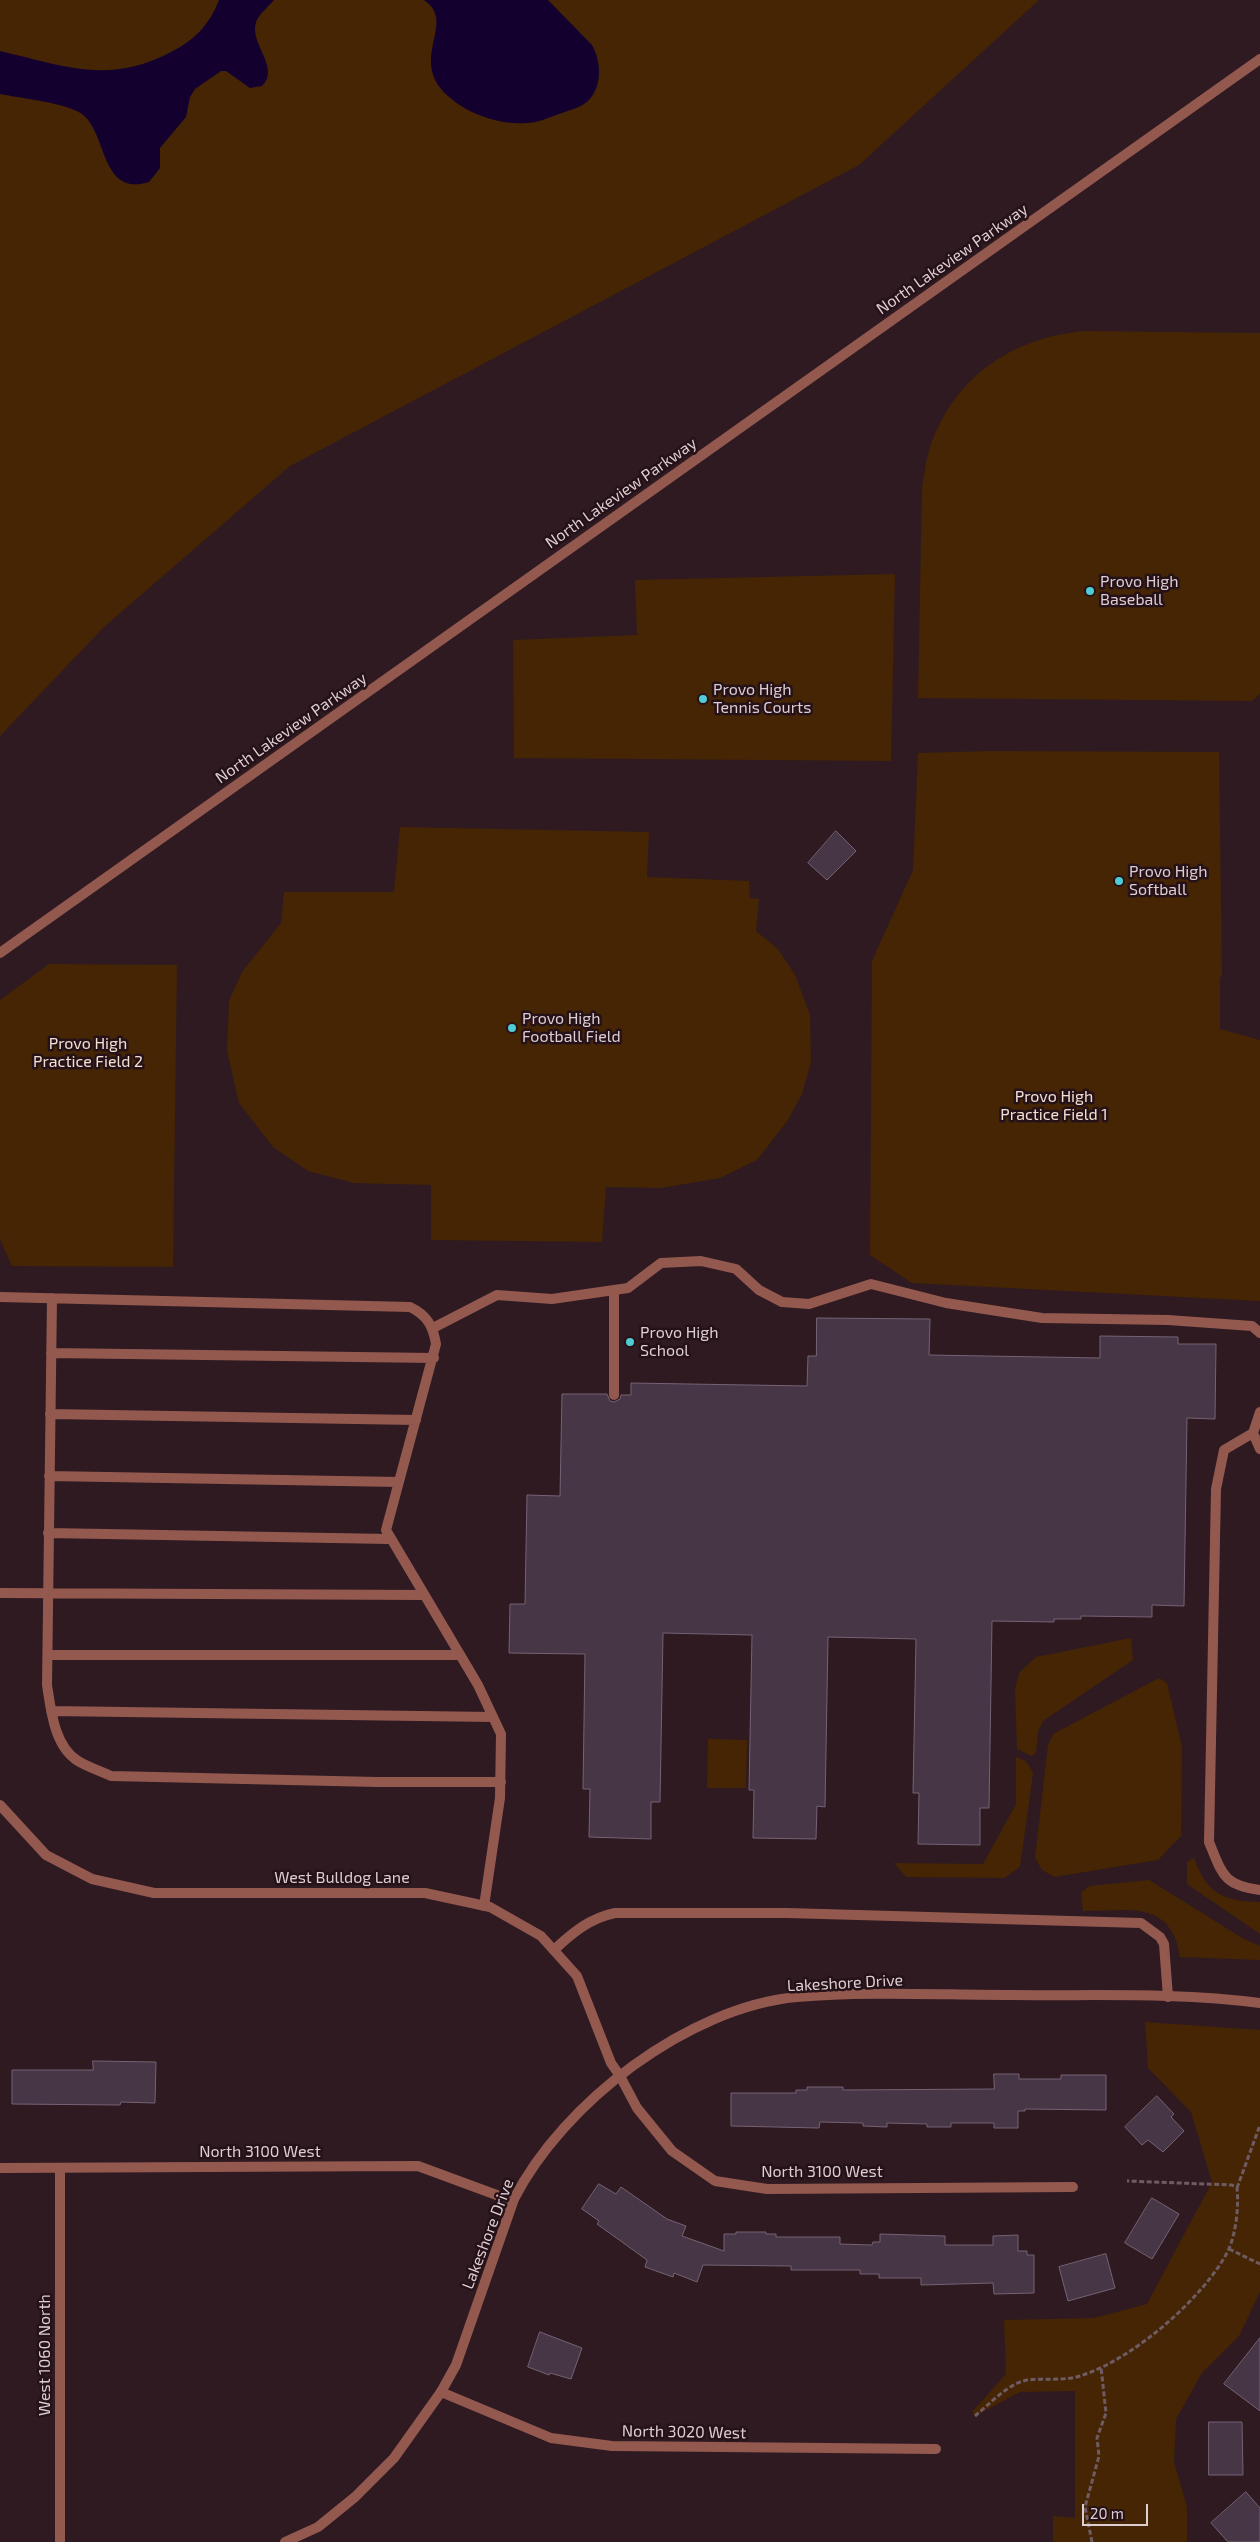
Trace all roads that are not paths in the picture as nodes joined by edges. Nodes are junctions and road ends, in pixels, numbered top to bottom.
1 (1259, 62) edge
2 (0, 953) edge
3 (614, 1290) junction
4 (0, 1297) edge
5 (52, 1298) junction
6 (433, 1328) junction
7 (1260, 1333) edge
8 (51, 1353) junction
9 (434, 1358) junction
10 (614, 1395) dead end
11 (1260, 1412) edge
12 (50, 1414) junction
13 (416, 1420) junction
14 (1254, 1434) junction
15 (1260, 1449) edge
16 (49, 1476) junction
17 (399, 1482) junction
18 (48, 1533) junction
19 (390, 1540) junction
20 (0, 1592) edge
21 (48, 1593) junction
22 (423, 1595) junction
23 (48, 1655) junction
24 (460, 1655) junction
25 (51, 1711) junction
26 (493, 1717) junction
27 (501, 1782) junction
28 (0, 1805) edge
29 (1260, 1890) edge
30 (484, 1906) junction
31 (554, 1950) junction
32 (1168, 1997) junction
33 (1260, 2002) edge
34 (620, 2076) junction
35 (0, 2168) edge
36 (60, 2169) junction
37 (1073, 2187) dead end
38 (514, 2199) junction
39 (441, 2392) junction
40 (936, 2449) dead end
41 (60, 2542) edge
42 (285, 2542) edge

1 - 2 street, North Lakeview Parkway
3 - 6 street
3 - 7 street
3 - 10 street
4 - 5 street
5 - 6 street
5 - 8 street
6 - 9 street
8 - 9 street
8 - 12 street
9 - 13 street
11 - 14 street
12 - 13 street
12 - 16 street
13 - 17 street
14 - 15 street
14 - 29 street
16 - 17 street
16 - 18 street
17 - 19 street
18 - 19 street
18 - 21 street
19 - 22 street
20 - 21 street
21 - 22 street
21 - 23 street
22 - 24 street
23 - 24 street
23 - 25 street
24 - 26 street
25 - 26 street
25 - 27 street
26 - 27 street
27 - 30 street
28 - 30 street, West Bulldog Lane
30 - 31 street, West Bulldog Lane
31 - 32 street
31 - 34 street, West Bulldog Lane
32 - 33 street, Lakeshore Drive
32 - 34 street, Lakeshore Drive
34 - 37 street, North 3100 West
34 - 38 street, Lakeshore Drive
35 - 36 street, North 3100 West
36 - 38 street, North 3100 West
36 - 41 street, West 1060 North
38 - 39 street, Lakeshore Drive
39 - 40 street, North 3020 West
39 - 42 street, Lakeshore Drive

